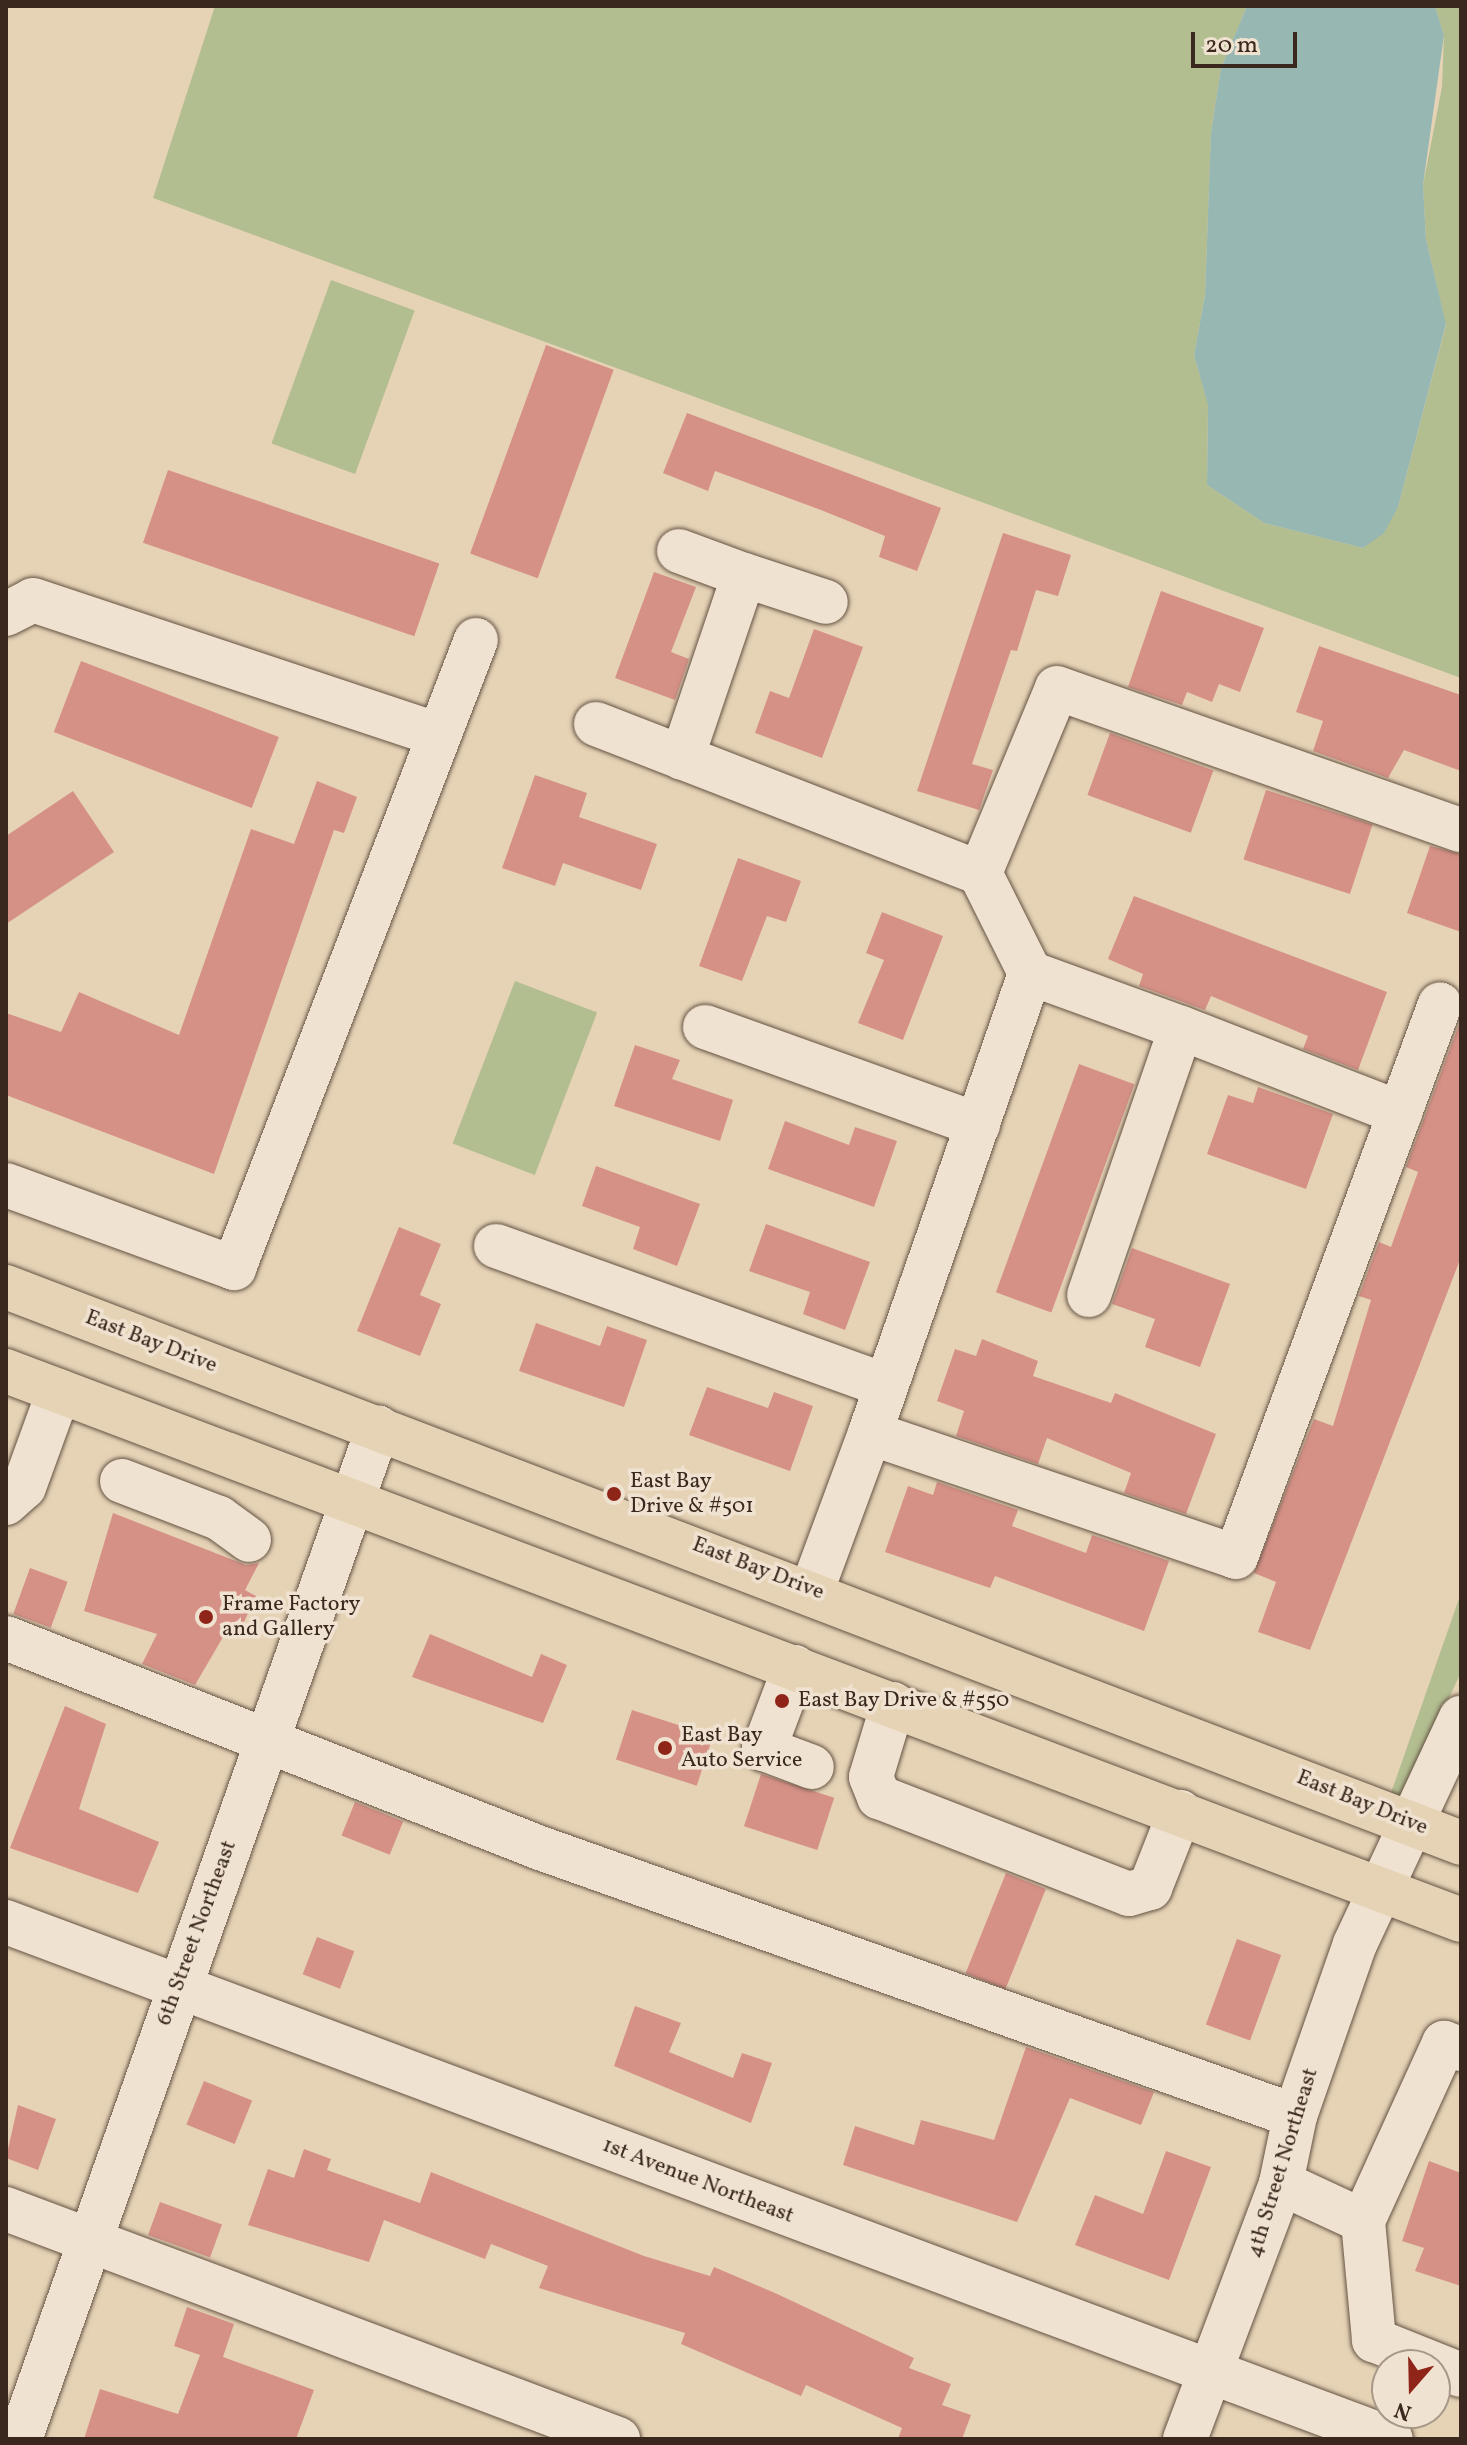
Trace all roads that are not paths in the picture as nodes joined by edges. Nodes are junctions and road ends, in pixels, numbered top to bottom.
1 (679, 551) dead end
2 (744, 575) junction
3 (826, 602) dead end
4 (6, 614) edge
5 (476, 640) dead end
6 (596, 724) dead end
7 (439, 735) junction
8 (682, 758) junction
9 (1461, 830) edge
10 (980, 873) junction
11 (1030, 973) junction
12 (1440, 1004) dead end
13 (705, 1027) dead end
14 (1181, 1028) junction
15 (1400, 1113) junction
16 (978, 1125) junction
17 (6, 1185) edge
18 (496, 1246) dead end
19 (6, 1287) edge
20 (1089, 1295) dead end
21 (6, 1371) edge
22 (886, 1386) junction
23 (59, 1391) junction
24 (378, 1428) junction
25 (870, 1433) junction
26 (175, 1435) junction
27 (244, 1462) junction
28 (6, 1503) edge
29 (352, 1503) junction
30 (812, 1590) junction
31 (6, 1638) edge
32 (795, 1667) junction
33 (893, 1704) junction
34 (1461, 1718) edge
35 (267, 1738) junction
36 (812, 1767) dead end
37 (1180, 1812) junction
38 (1411, 1825) junction
39 (1461, 1843) edge
40 (1380, 1887) junction
41 (1461, 1920) edge
42 (6, 1922) edge
43 (178, 1985) junction
44 (1461, 2049) edge
45 (1295, 2116) junction
46 (1281, 2183) junction
47 (6, 2209) edge
48 (1363, 2221) junction
49 (89, 2240) junction
50 (1213, 2374) junction
51 (1461, 2375) edge
52 (20, 2439) edge
53 (618, 2439) edge
54 (1185, 2439) edge
55 (1391, 2439) edge

1 - 2 street
2 - 3 street
2 - 8 street
4 - 7 street
5 - 7 street
6 - 8 street
7 - 17 street
8 - 10 street
9 - 10 street
10 - 11 street
11 - 14 street
11 - 16 street
12 - 15 street
13 - 16 street
14 - 15 street
14 - 20 street
15 - 25 street
16 - 22 street
18 - 22 street
19 - 24 main road, East Bay Drive
21 - 23 main road
22 - 25 street
23 - 26 main road
23 - 28 street
24 - 29 street, 6th Street Northeast
24 - 30 main road, East Bay Drive
25 - 30 street
26 - 27 main road
26 - 27 street
27 - 29 main road
29 - 32 main road
29 - 35 street, 6th Street Northeast
30 - 38 main road, East Bay Drive
31 - 35 street
32 - 33 main road
32 - 36 street
33 - 37 main road
33 - 37 street
34 - 38 street, 4th Street Northeast
35 - 43 street, 6th Street Northeast
35 - 45 street
37 - 40 main road
38 - 39 main road, East Bay Drive
38 - 40 street, 4th Street Northeast
40 - 41 main road
40 - 45 street, 4th Street Northeast
42 - 43 street, 1st Avenue Northeast
43 - 49 street, 6th Street Northeast
43 - 50 street, 1st Avenue Northeast
44 - 48 street
45 - 46 street, 4th Street Northeast
46 - 48 street
46 - 50 street, 4th Street Northeast
47 - 49 street
48 - 51 street
49 - 52 street, 6th Street Northeast
49 - 53 street
50 - 54 street, 4th Street Northeast
50 - 55 street, 1st Avenue Northeast

